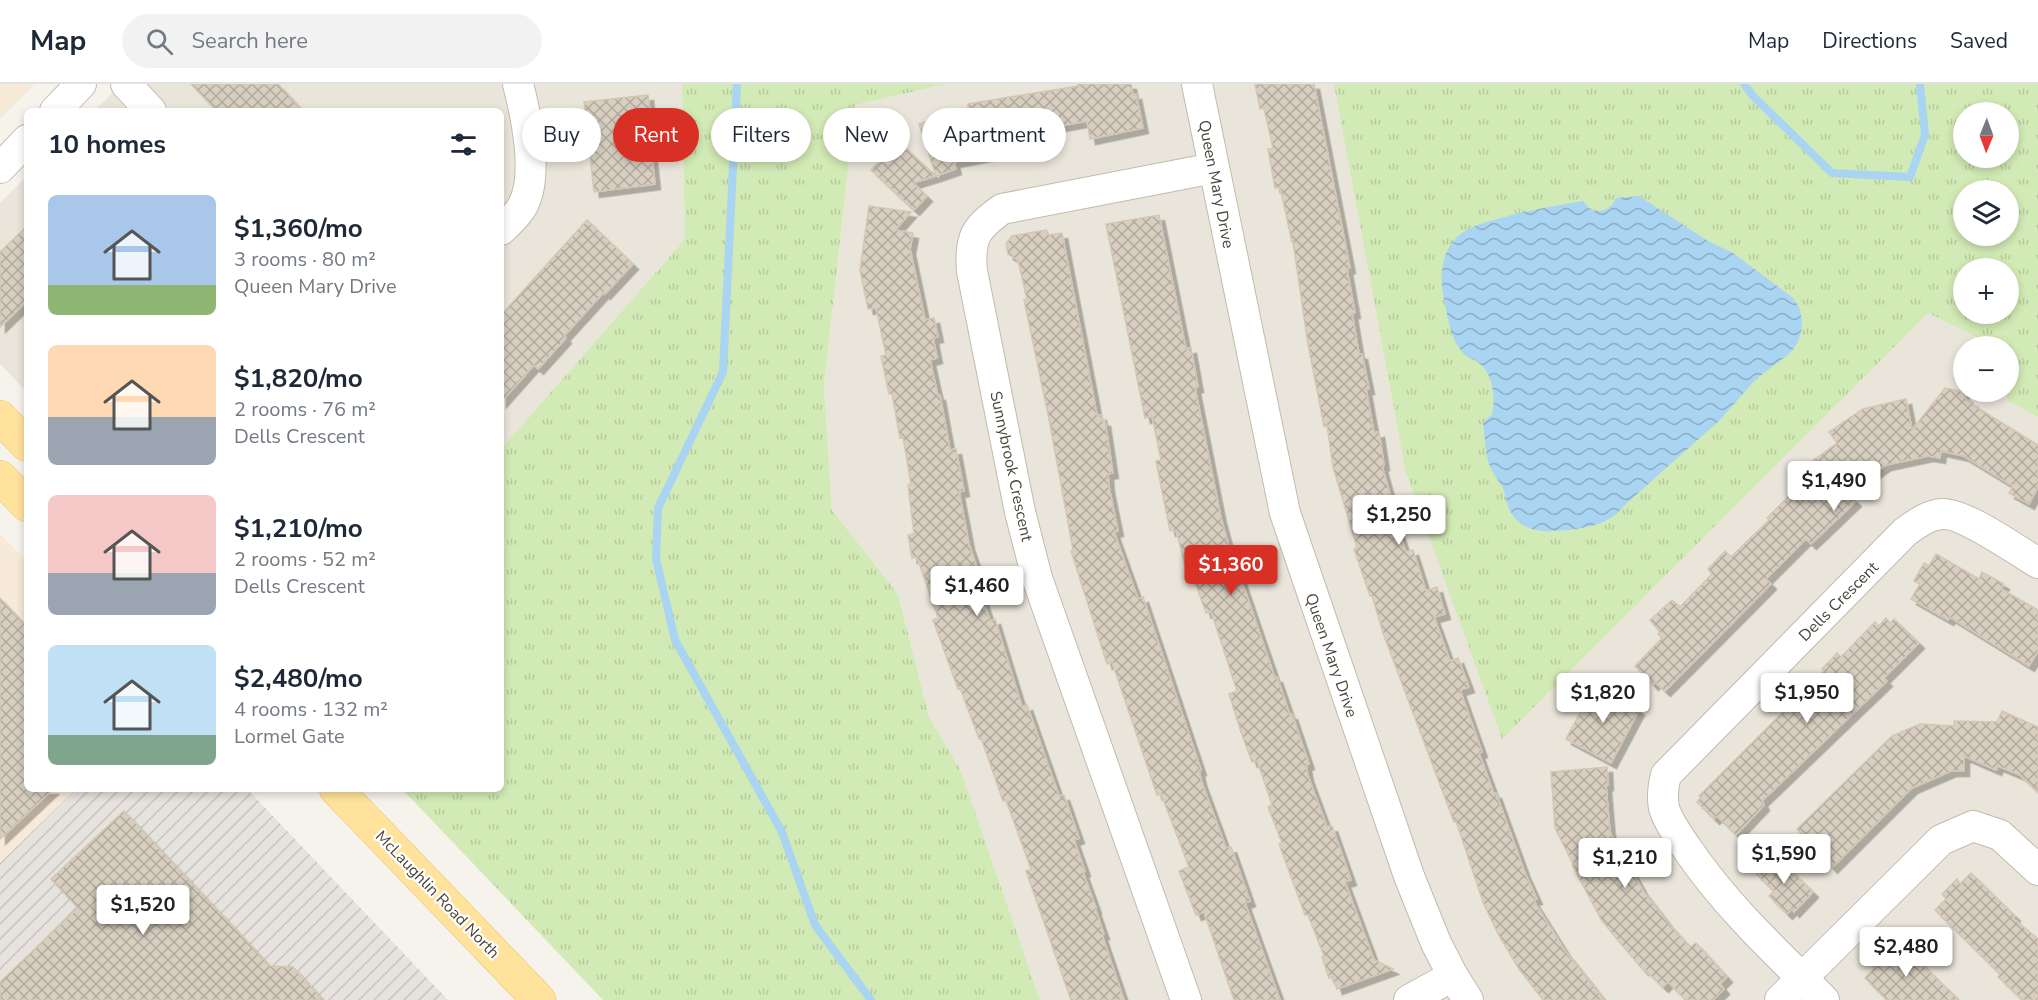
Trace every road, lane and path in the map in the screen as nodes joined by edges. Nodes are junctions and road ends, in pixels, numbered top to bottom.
1 (81, 84) edge
2 (126, 84) edge
3 (518, 84) edge
4 (1197, 84) edge
5 (58, 108) edge
6 (148, 108) edge
7 (24, 143) edge
8 (0, 168) edge
9 (1214, 168) junction
10 (504, 227) edge
11 (0, 417) edge
12 (24, 442) edge
13 (0, 477) edge
14 (24, 502) edge
15 (2038, 563) edge
16 (339, 792) edge
17 (2038, 870) edge
18 (1802, 978) junction
19 (1460, 988) edge
20 (539, 1000) edge
21 (1186, 1000) edge
22 (1409, 1000) edge
23 (1780, 1000) edge
24 (1824, 1000) edge

1 - 5 street
2 - 6 street
3 - 10 street
4 - 9 street, Queen Mary Drive
7 - 8 street
9 - 19 street, Queen Mary Drive
9 - 21 street, Sunnybrook Crescent
11 - 12 main road
13 - 14 main road
15 - 18 street, Dells Crescent
16 - 20 main road, McLaughlin Road North
17 - 18 street
18 - 23 street
18 - 24 street, Dells Crescent
19 - 22 street

